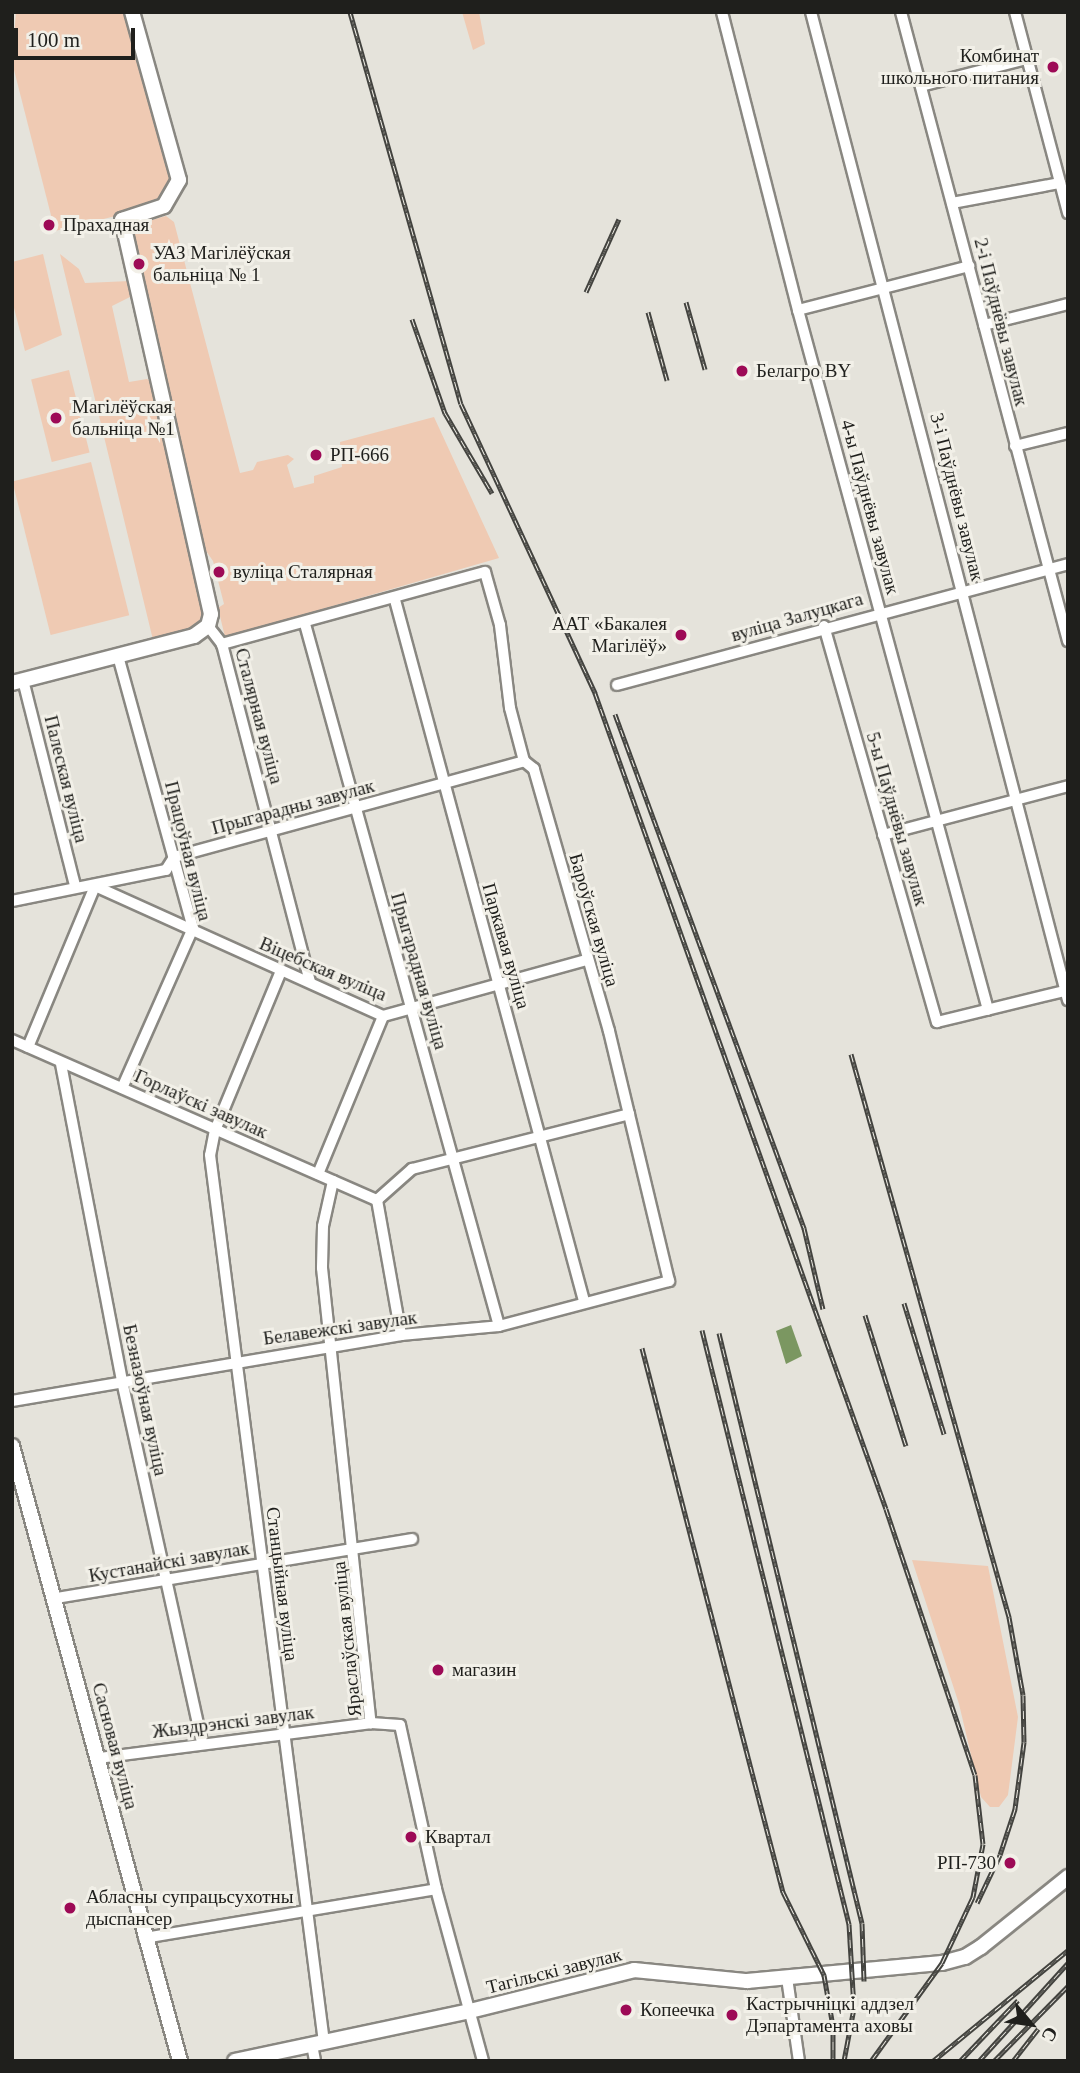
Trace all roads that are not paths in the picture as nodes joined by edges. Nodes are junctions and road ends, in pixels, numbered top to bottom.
1 (132, 12) edge
2 (723, 12) edge
3 (811, 12) edge
4 (901, 12) edge
5 (1015, 12) edge
6 (1026, 59) junction
7 (921, 86) junction
8 (1060, 183) junction
9 (952, 203) junction
10 (1068, 213) edge
11 (969, 266) junction
12 (885, 289) junction
13 (1068, 304) edge
14 (798, 310) junction
15 (984, 325) junction
16 (1068, 433) edge
17 (1015, 446) junction
18 (1068, 564) edge
19 (1047, 569) junction
20 (963, 590) junction
21 (395, 600) junction
22 (880, 611) junction
23 (305, 624) junction
24 (208, 626) junction
25 (824, 626) junction
26 (1068, 641) edge
27 (222, 644) junction
28 (118, 656) junction
29 (18, 682) edge
30 (617, 685) dead end
31 (524, 761) junction
32 (442, 785) junction
33 (1068, 786) edge
34 (1019, 799) junction
35 (355, 808) junction
36 (936, 822) junction
37 (272, 831) junction
38 (883, 835) junction
39 (174, 857) junction
40 (75, 886) junction
41 (95, 886) junction
42 (12, 901) edge
43 (193, 928) junction
44 (586, 960) junction
45 (281, 971) junction
46 (310, 982) junction
47 (499, 982) junction
48 (1067, 993) edge
49 (410, 1006) junction
50 (988, 1010) junction
51 (383, 1016) junction
52 (12, 1040) edge
53 (28, 1047) junction
54 (61, 1064) junction
55 (122, 1088) junction
56 (629, 1114) junction
57 (215, 1130) junction
58 (540, 1134) junction
59 (455, 1159) junction
60 (318, 1174) junction
61 (332, 1181) junction
62 (377, 1200) junction
63 (669, 1281) joint
64 (584, 1301) junction
65 (499, 1326) junction
66 (401, 1335) junction
67 (332, 1345) junction
68 (236, 1360) junction
69 (122, 1381) junction
70 (12, 1401) edge
71 (12, 1446) edge
72 (412, 1539) dead end
73 (355, 1549) junction
74 (262, 1564) junction
75 (166, 1581) junction
76 (56, 1598) junction
77 (371, 1723) junction
78 (284, 1734) junction
79 (202, 1742) junction
80 (99, 1758) junction
81 (1068, 1877) edge
82 (436, 1889) junction
83 (305, 1913) junction
84 (145, 1938) junction
85 (787, 1978) junction
86 (470, 2011) junction
87 (318, 2043) junction
88 (178, 2059) edge
89 (235, 2061) edge
90 (315, 2061) edge
91 (483, 2061) edge
92 (799, 2061) edge

1 - 24 main road
2 - 14 street, 4-ы Паўднёвы завулак
3 - 12 street, 3-і Паўднёвы завулак
4 - 7 street, 2-і Паўднёвы завулак
5 - 6 street
6 - 7 street
6 - 8 street
7 - 9 street, 2-і Паўднёвы завулак
8 - 9 street
8 - 10 street
9 - 11 street, 2-і Паўднёвы завулак
11 - 12 street
11 - 15 street, 2-і Паўднёвы завулак
12 - 14 street
12 - 20 street, 3-і Паўднёвы завулак
13 - 15 street
14 - 22 street, 4-ы Паўднёвы завулак
15 - 17 street, 2-і Паўднёвы завулак
16 - 17 street
17 - 19 street, 2-і Паўднёвы завулак
18 - 19 street, вуліца Залуцкага
19 - 20 street, вуліца Залуцкага
19 - 26 street, 2-і Паўднёвы завулак
20 - 22 street, вуліца Залуцкага
20 - 34 street, 3-і Паўднёвы завулак
21 - 23 street
21 - 31 street, Бароўская вуліца
21 - 32 street, Паркавая вуліца
22 - 25 street, вуліца Залуцкага
22 - 36 street, 4-ы Паўднёвы завулак
23 - 27 street
23 - 35 street, Прыгарадная вуліца
24 - 27 street, Сталярная вуліца
24 - 28 main road
25 - 30 street, вуліца Залуцкага
25 - 38 street, 5-ы Паўднёвы завулак
27 - 37 street, Сталярная вуліца
28 - 29 main road
28 - 39 street, Працоўная вуліца
29 - 40 street, Палеская вуліца
31 - 32 street, Прыгарадны завулак
31 - 44 street, Бароўская вуліца
32 - 35 street, Прыгарадны завулак
32 - 47 street, Паркавая вуліца
33 - 34 street
34 - 36 street
34 - 48 street, 3-і Паўднёвы завулак
35 - 37 street, Прыгарадны завулак
35 - 49 street, Прыгарадная вуліца
36 - 38 street
36 - 50 street, 4-ы Паўднёвы завулак
37 - 39 street, Прыгарадны завулак
37 - 46 street, Сталярная вуліца
38 - 50 street, 5-ы Паўднёвы завулак
39 - 41 street, Прыгарадны завулак
39 - 43 street, Працоўная вуліца
40 - 41 street, Прыгарадны завулак
40 - 42 street
41 - 43 street, Віцебская вуліца
41 - 53 street
43 - 45 street, Віцебская вуліца
43 - 55 street, Працоўная вуліца
44 - 47 street, Віцебская вуліца
44 - 56 street, Бароўская вуліца
45 - 46 street, Віцебская вуліца
45 - 57 street
46 - 51 street, Віцебская вуліца
47 - 49 street, Віцебская вуліца
47 - 58 street, Паркавая вуліца
48 - 50 street
49 - 51 street, Віцебская вуліца
49 - 59 street, Прыгарадная вуліца
51 - 60 street
52 - 53 street, Горлаўскі завулак
53 - 54 street, Горлаўскі завулак
54 - 55 street, Горлаўскі завулак
54 - 69 street, Безназоўная вуліца
55 - 57 street, Горлаўскі завулак
56 - 58 street
56 - 63 street, Бароўская вуліца
57 - 60 street, Горлаўскі завулак
57 - 68 street, Станцыйная вуліца
58 - 59 street
58 - 64 street, Паркавая вуліца
59 - 62 street
59 - 65 street, Прыгарадная вуліца
60 - 61 street, Горлаўскі завулак
61 - 62 street, Горлаўскі завулак
61 - 67 street, Яраслаўская вуліца
62 - 66 street
63 - 64 street, Белавежскі завулак
64 - 65 street, Белавежскі завулак
65 - 66 street, Белавежскі завулак
66 - 67 street, Белавежскі завулак
67 - 68 street, Белавежскі завулак
67 - 73 street, Яраслаўская вуліца
68 - 69 street, Белавежскі завулак
68 - 74 street, Станцыйная вуліца
69 - 70 street, Белавежскі завулак
69 - 75 street, Безназоўная вуліца
71 - 76 main road, Сасновая вуліца
72 - 73 street, Кустанайскі завулак
73 - 74 street, Кустанайскі завулак
73 - 77 street, Яраслаўская вуліца
74 - 75 street, Кустанайскі завулак
74 - 78 street, Станцыйная вуліца
75 - 76 street, Кустанайскі завулак
75 - 79 street, Безназоўная вуліца
76 - 80 main road, Сасновая вуліца
77 - 78 street, Жыздрэнскі завулак
77 - 82 street, Яраслаўская вуліца
78 - 79 street, Жыздрэнскі завулак
78 - 83 street, Станцыйная вуліца
79 - 80 street, Жыздрэнскі завулак
80 - 84 main road, Сасновая вуліца
81 - 85 main road, Тагільскі завулак
82 - 83 street
82 - 86 street, Яраслаўская вуліца
83 - 84 street
83 - 87 street, Станцыйная вуліца
84 - 88 main road, Сасновая вуліца
85 - 86 main road, Тагільскі завулак
85 - 92 street
86 - 87 main road, Тагільскі завулак
86 - 91 street, Яраслаўская вуліца
87 - 89 main road, Тагільскі завулак
87 - 90 street, Станцыйная вуліца

